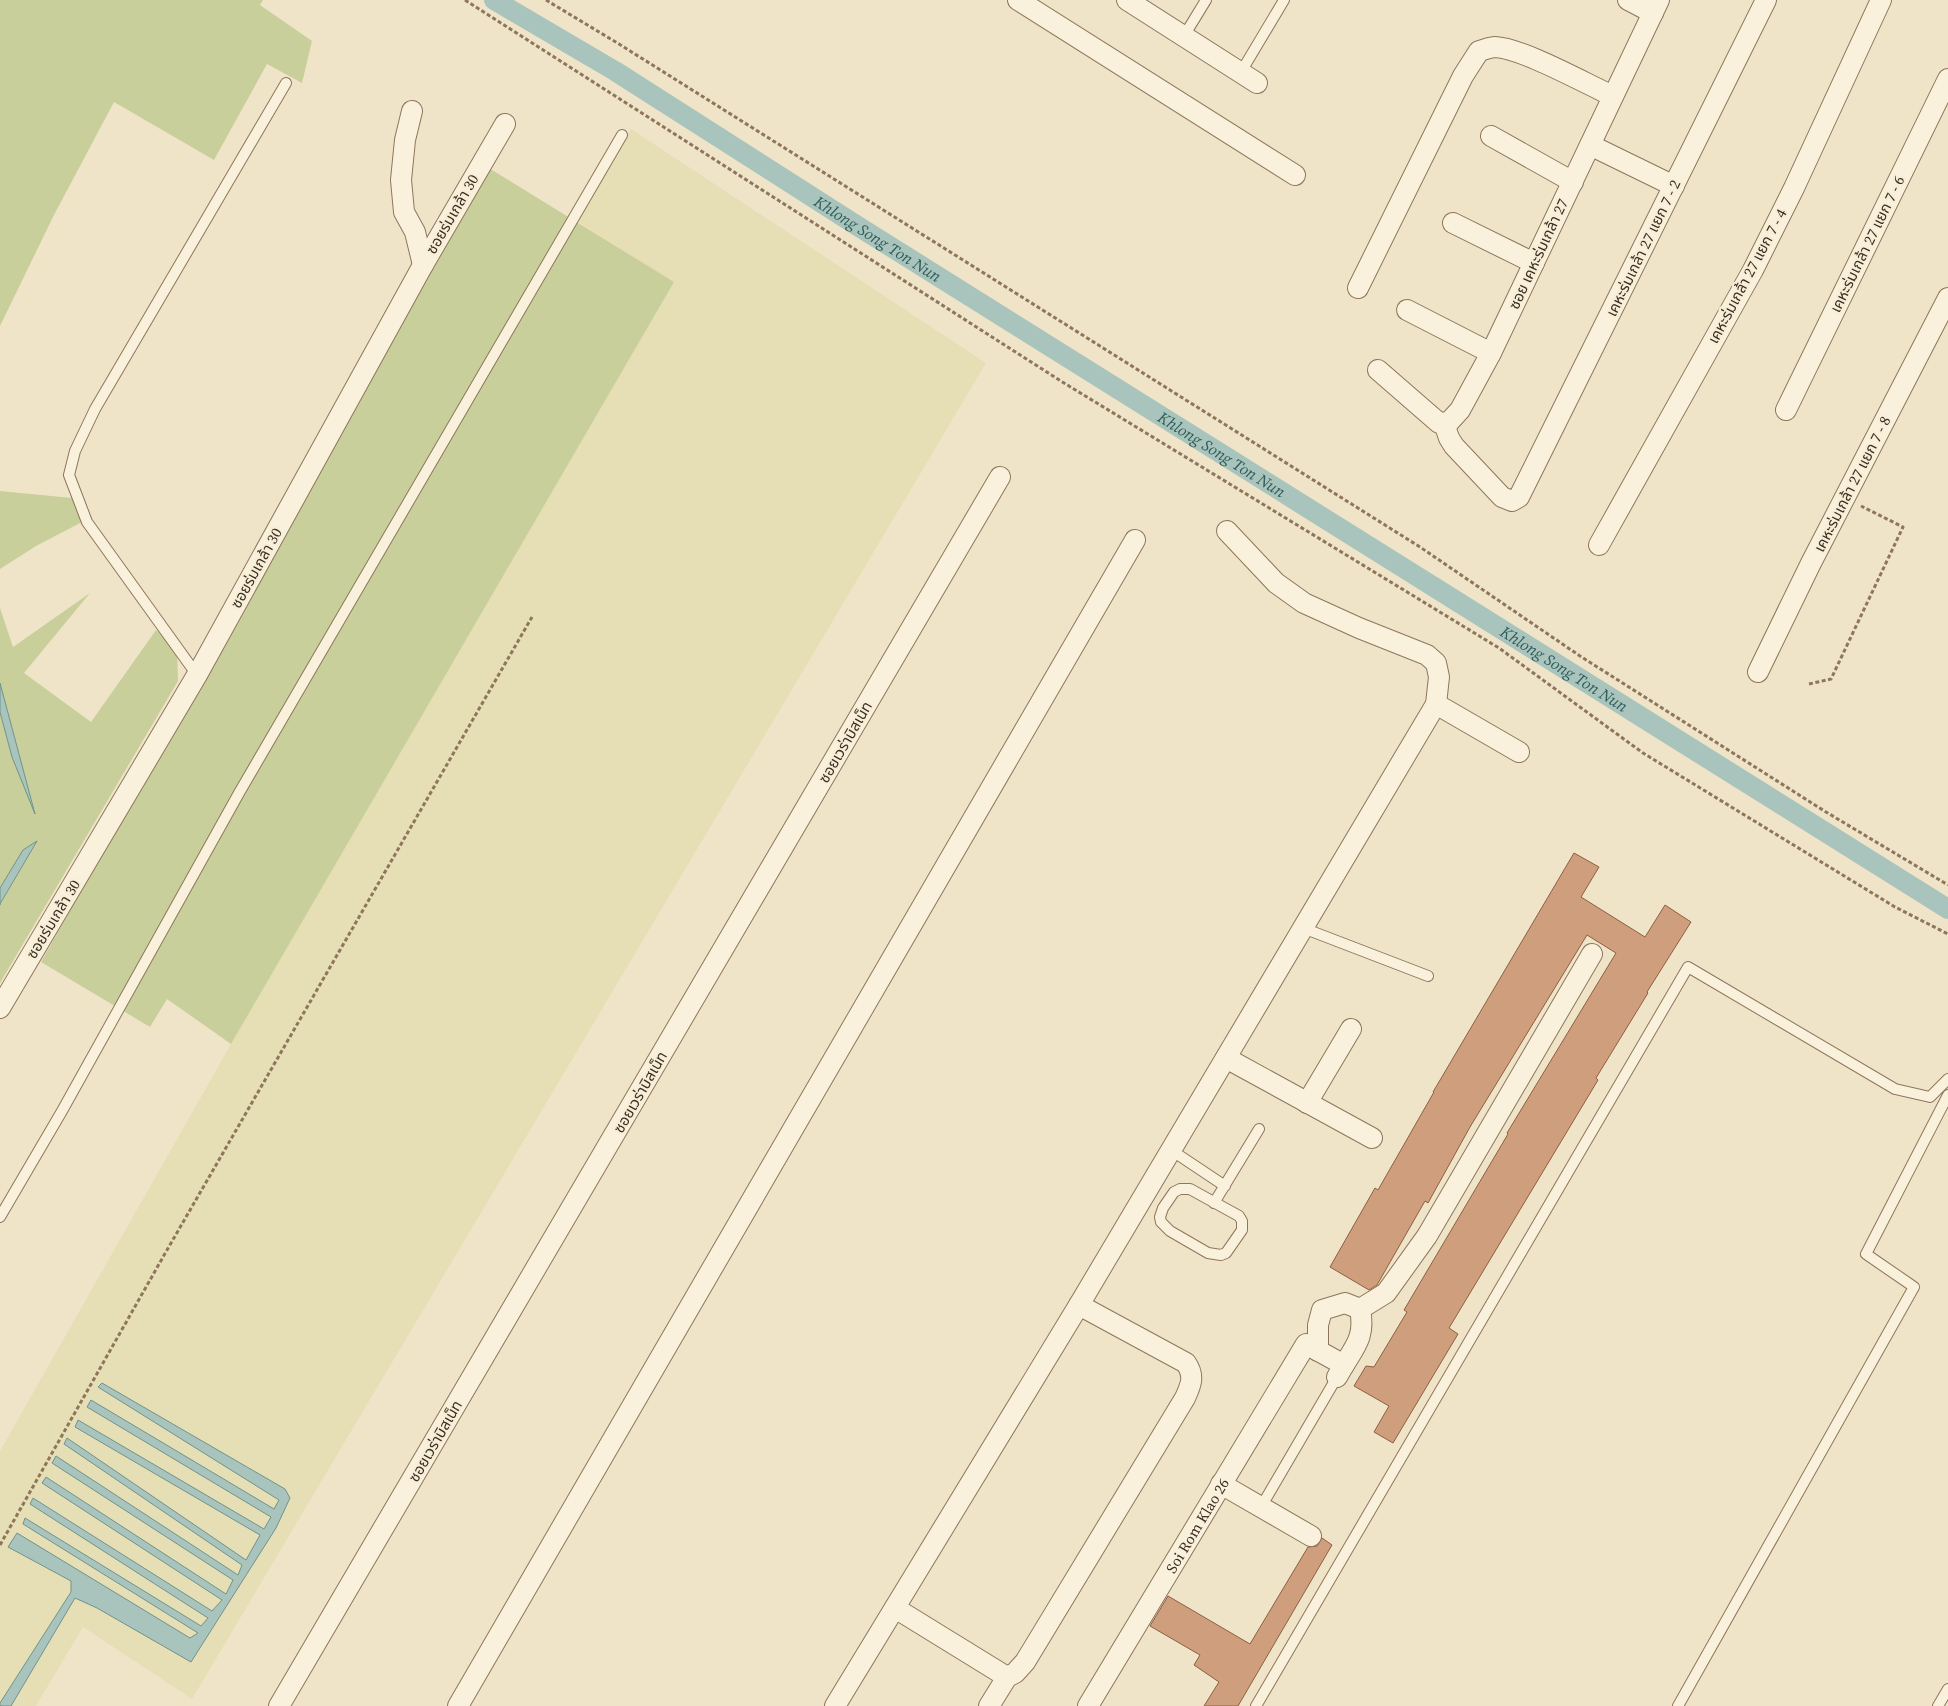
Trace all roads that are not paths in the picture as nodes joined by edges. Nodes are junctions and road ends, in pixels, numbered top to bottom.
1 (1018, 0) edge
2 (1127, 0) edge
3 (1206, 0) edge
4 (1284, 0) edge
5 (1628, 0) edge
6 (1766, 0) edge
7 (1881, 0) edge
8 (1656, 6) edge
9 (1184, 36) junction
10 (1249, 78) joint
11 (1948, 79) edge
12 (286, 83) dead end
13 (1613, 96) junction
14 (412, 111) dead end
15 (504, 124) dead end
16 (622, 135) dead end
17 (1491, 136) dead end
18 (1590, 145) junction
19 (1295, 175) dead end
20 (1573, 182) junction
21 (1674, 186) junction
22 (1453, 223) dead end
23 (1534, 263) junction
24 (423, 265) junction
25 (1358, 288) dead end
26 (1948, 298) edge
27 (1407, 310) dead end
28 (1491, 353) junction
29 (1378, 370) dead end
30 (1786, 410) dead end
31 (1444, 423) junction
32 (1000, 477) dead end
33 (1227, 530) dead end
34 (1135, 540) dead end
35 (1599, 545) dead end
36 (1758, 672) dead end
37 (197, 675) junction
38 (1436, 704) junction
39 (1519, 752) dead end
40 (1303, 928) junction
41 (1592, 954) dead end
42 (1428, 976) dead end
43 (0, 1008) edge
44 (1351, 1029) dead end
45 (1226, 1058) junction
46 (1948, 1079) edge
47 (1948, 1095) edge
48 (1308, 1103) junction
49 (1259, 1129) dead end
50 (1372, 1138) dead end
51 (1171, 1150) junction
52 (1225, 1186) junction
53 (1214, 1203) junction
54 (0, 1217) edge
55 (1079, 1305) junction
56 (1360, 1309) junction
57 (1312, 1348) junction
58 (1340, 1371) junction
59 (1221, 1484) junction
60 (1261, 1507) junction
61 (1311, 1536) dead end
62 (894, 1608) junction
63 (1007, 1677) junction
64 (1948, 1689) edge
65 (279, 1706) edge
66 (458, 1706) edge
67 (836, 1706) edge
68 (989, 1706) edge
69 (1088, 1706) edge
70 (1256, 1706) edge
71 (1678, 1706) edge
72 (1938, 1706) edge

1 - 19 street
2 - 9 street
3 - 9 lane
4 - 10 lane
5 - 8 street
6 - 21 street, เคหะร่มเกล้า 27 แยก 7 - 2
7 - 35 street, เคหะร่มเกล้า 27 แยก 7 - 4
8 - 13 street, ซอย เคหะร่มเกล้า 27
9 - 10 street
11 - 30 street, เคหะร่มเกล้า 27 แยก 7 - 6
12 - 37 lane
13 - 18 street, ซอย เคหะร่มเกล้า 27
13 - 25 street
14 - 24 street
15 - 24 street, ซอยร่มเกล้า 30
16 - 54 lane
17 - 20 street
18 - 20 street, ซอย เคหะร่มเกล้า 27
18 - 21 street
20 - 23 street, ซอย เคหะร่มเกล้า 27
21 - 31 street, เคหะร่มเกล้า 27 แยก 7 - 2
22 - 23 street
23 - 28 street, ซอย เคหะร่มเกล้า 27
24 - 37 street, ซอยร่มเกล้า 30
26 - 36 street, เคหะร่มเกล้า 27 แยก 7 - 8
27 - 28 street
28 - 31 street, ซอย เคหะร่มเกล้า 27
29 - 31 street
32 - 65 street, ซอยเวร่าบิสเน็ท
33 - 38 street
34 - 66 street
37 - 43 street, ซอยร่มเกล้า 30
38 - 39 street
38 - 40 street
40 - 42 lane
40 - 45 street
41 - 56 street
44 - 48 street
45 - 48 street
45 - 51 street
46 - 70 lane
47 - 71 lane
48 - 50 street
49 - 52 lane
51 - 52 lane
51 - 55 street
52 - 53 lane
53 - 53 lane
55 - 62 street
55 - 63 street
56 - 57 street
56 - 58 street
57 - 58 street
57 - 59 street, Soi Rom Klao 26
58 - 60 lane
59 - 60 street
59 - 69 street, Soi Rom Klao 26
60 - 61 street
62 - 63 street
62 - 67 street
63 - 68 street
64 - 72 lane

